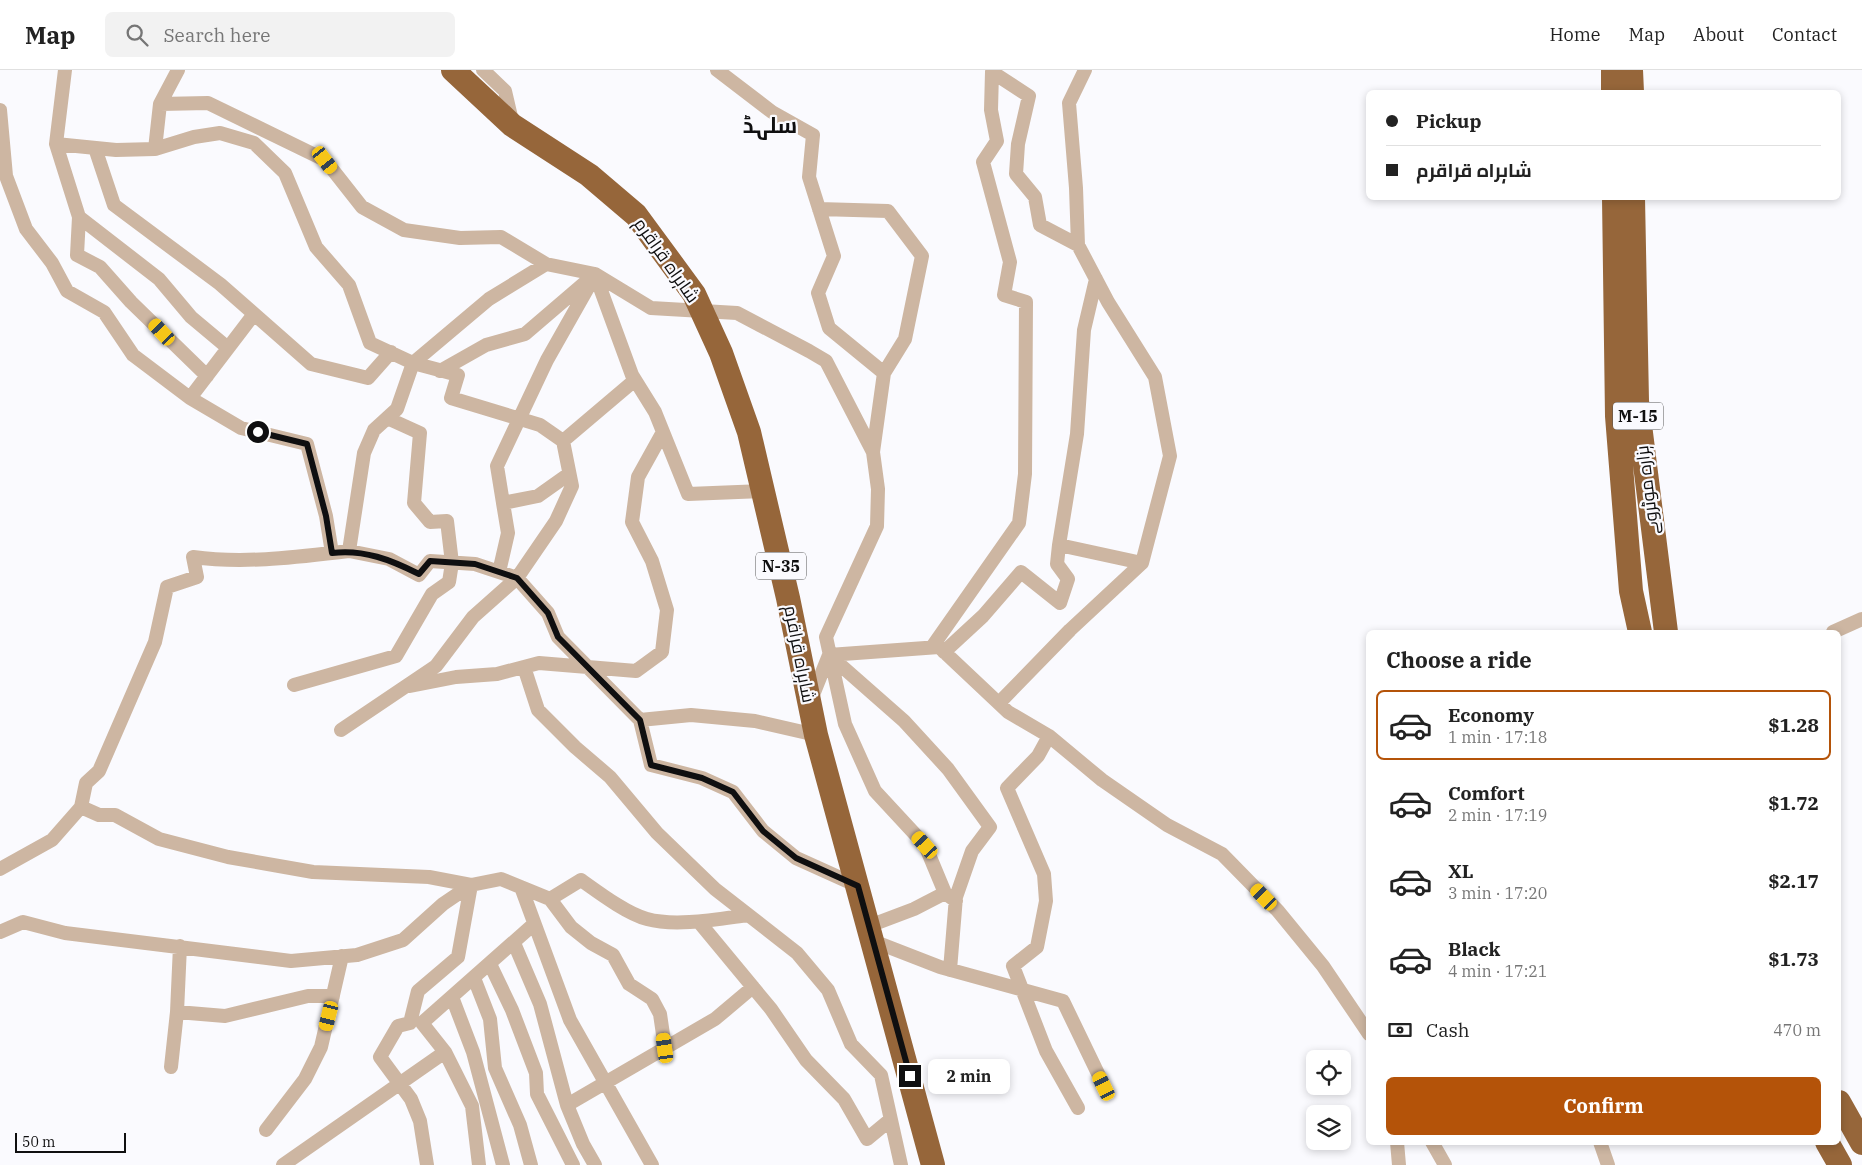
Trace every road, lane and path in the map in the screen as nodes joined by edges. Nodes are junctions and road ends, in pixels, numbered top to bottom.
1 (65, 70) edge
2 (178, 70) edge
3 (453, 70) edge
4 (482, 70) edge
5 (718, 70) edge
6 (1085, 70) edge
7 (1613, 70) edge
8 (1632, 70) edge
9 (993, 71) edge
10 (1613, 90) edge
11 (1632, 90) edge
12 (160, 104) junction
13 (0, 110) edge
14 (512, 125) junction
15 (56, 144) junction
16 (95, 148) junction
17 (155, 149) junction
18 (3, 173) edge
19 (1614, 200) edge
20 (1634, 200) edge
21 (819, 209) junction
22 (79, 217) junction
23 (1078, 245) junction
24 (546, 264) junction
25 (595, 274) junction
26 (1096, 279) junction
27 (702, 312) junction
28 (254, 314) junction
29 (228, 348) junction
30 (391, 352) junction
31 (412, 363) junction
32 (440, 370) junction
33 (884, 373) junction
34 (207, 376) junction
35 (635, 380) junction
36 (190, 398) junction
37 (386, 418) junction
38 (520, 418) junction
39 (663, 432) junction
40 (563, 441) junction
41 (873, 452) junction
42 (569, 474) junction
43 (763, 491) junction
44 (503, 502) junction
45 (1058, 545) junction
46 (349, 551) junction
47 (332, 553) junction
48 (452, 563) junction
49 (1142, 563) junction
50 (499, 572) junction
51 (517, 578) junction
52 (1862, 619) edge
53 (1640, 630) edge
54 (1666, 630) edge
55 (1837, 630) edge
56 (938, 650) junction
57 (829, 655) junction
58 (589, 666) junction
59 (524, 667) junction
60 (294, 685) dead end
61 (403, 687) junction
62 (1000, 702) junction
63 (810, 703) junction
64 (640, 720) junction
65 (341, 730) dead end
66 (816, 735) junction
67 (1049, 736) junction
68 (81, 807) junction
69 (0, 868) edge
70 (471, 885) junction
71 (858, 886) junction
72 (521, 887) junction
73 (950, 897) junction
74 (550, 899) junction
75 (748, 915) junction
76 (699, 922) junction
77 (534, 924) junction
78 (0, 932) edge
79 (871, 933) junction
80 (514, 943) junction
81 (180, 946) junction
82 (342, 956) junction
83 (490, 964) junction
84 (950, 970) junction
85 (474, 978) junction
86 (753, 987) junction
87 (1021, 989) junction
88 (333, 996) junction
89 (452, 997) junction
90 (176, 1012) junction
91 (1366, 1030) edge
92 (665, 1048) junction
93 (445, 1052) junction
94 (170, 1067) dead end
95 (399, 1083) junction
96 (606, 1083) junction
97 (1104, 1086) dead end
98 (568, 1105) junction
99 (1841, 1105) edge
100 (1078, 1108) dead end
101 (890, 1120) junction
102 (266, 1130) dead end
103 (1862, 1142) edge
104 (1396, 1145) edge
105 (1434, 1145) edge
106 (1601, 1145) edge
107 (1829, 1145) edge
108 (283, 1165) edge
109 (427, 1165) edge
110 (479, 1165) edge
111 (504, 1165) edge
112 (531, 1165) edge
113 (573, 1165) edge
114 (595, 1165) edge
115 (652, 1165) edge
116 (901, 1165) edge
117 (933, 1165) edge
118 (1399, 1165) edge
119 (1445, 1165) edge
120 (1608, 1165) edge
121 (1840, 1165) edge

1 - 15 street
2 - 12 street
3 - 14 highway, شاہراہ قراقرم / N-35
4 - 14 street
5 - 21 street
6 - 23 street
7 - 10 highway
8 - 11 highway
9 - 23 street
9 - 56 street
12 - 17 street
12 - 24 street
13 - 18 street
14 - 27 highway, شاہراہ قراقرم / N-35
15 - 16 street
15 - 22 street
16 - 17 street
16 - 28 street
17 - 30 street
18 - 36 street
19 - 53 highway, ہزارہ موٹروے / M-15
20 - 54 highway, ہزارہ موٹروے / M-15
21 - 33 street
21 - 33 street
22 - 29 street
22 - 34 street
23 - 26 street
24 - 25 street
24 - 31 street
25 - 27 street
25 - 32 street
25 - 35 street
25 - 38 street
26 - 45 street
26 - 49 street
27 - 41 street
27 - 43 highway, شاہراہ قراقرم / N-35
28 - 29 street
28 - 30 street
29 - 34 street
30 - 31 street
31 - 32 street
31 - 37 street
32 - 38 street
33 - 41 street
34 - 36 street
35 - 39 street
35 - 40 street
36 - 47 street
37 - 46 street
37 - 48 street
38 - 40 street
38 - 44 street
39 - 43 street
39 - 58 street
40 - 42 street
41 - 57 street
42 - 44 street
42 - 51 street
43 - 63 highway, شاہراہ قراقرم / N-35
44 - 50 street
45 - 49 street
45 - 56 street
46 - 47 street
46 - 48 street
47 - 68 street
48 - 50 street
48 - 60 street
49 - 62 street
50 - 51 street
51 - 58 street
51 - 61 street
52 - 55 street
56 - 57 street
56 - 62 street
57 - 63 street
57 - 73 street
57 - 73 street
58 - 59 street
58 - 64 street
59 - 61 street
59 - 75 street
61 - 65 street
62 - 67 street
63 - 66 highway, شاہراہ قراقرم / N-35
64 - 66 street
64 - 71 street
66 - 71 highway, شاہراہ قراقرم / N-35
67 - 87 street
67 - 91 street
68 - 69 street
68 - 70 street
70 - 72 street
70 - 82 street
70 - 95 street
71 - 79 highway, شاہراہ قراقرم / N-35
72 - 74 street
72 - 77 street
73 - 79 street
73 - 84 street
74 - 76 street
74 - 92 street
75 - 76 street
75 - 101 street
76 - 86 street
77 - 80 street
77 - 96 street
78 - 81 street
79 - 84 street
79 - 117 highway, شاہراہ قراقرم / N-35
80 - 83 street
80 - 98 street
81 - 82 street
81 - 90 street
82 - 88 street
83 - 85 street
83 - 113 street
84 - 87 street
85 - 89 street
85 - 112 street
86 - 92 street
86 - 101 street
87 - 97 street
87 - 100 street
88 - 90 street
88 - 102 street
89 - 93 street
89 - 111 street
90 - 94 street
92 - 96 street
93 - 95 street
93 - 110 street
95 - 108 street
95 - 109 street
96 - 98 street
96 - 115 street
98 - 114 street
99 - 103 highway
101 - 116 street
104 - 118 street
105 - 119 street
106 - 120 street
107 - 121 highway

